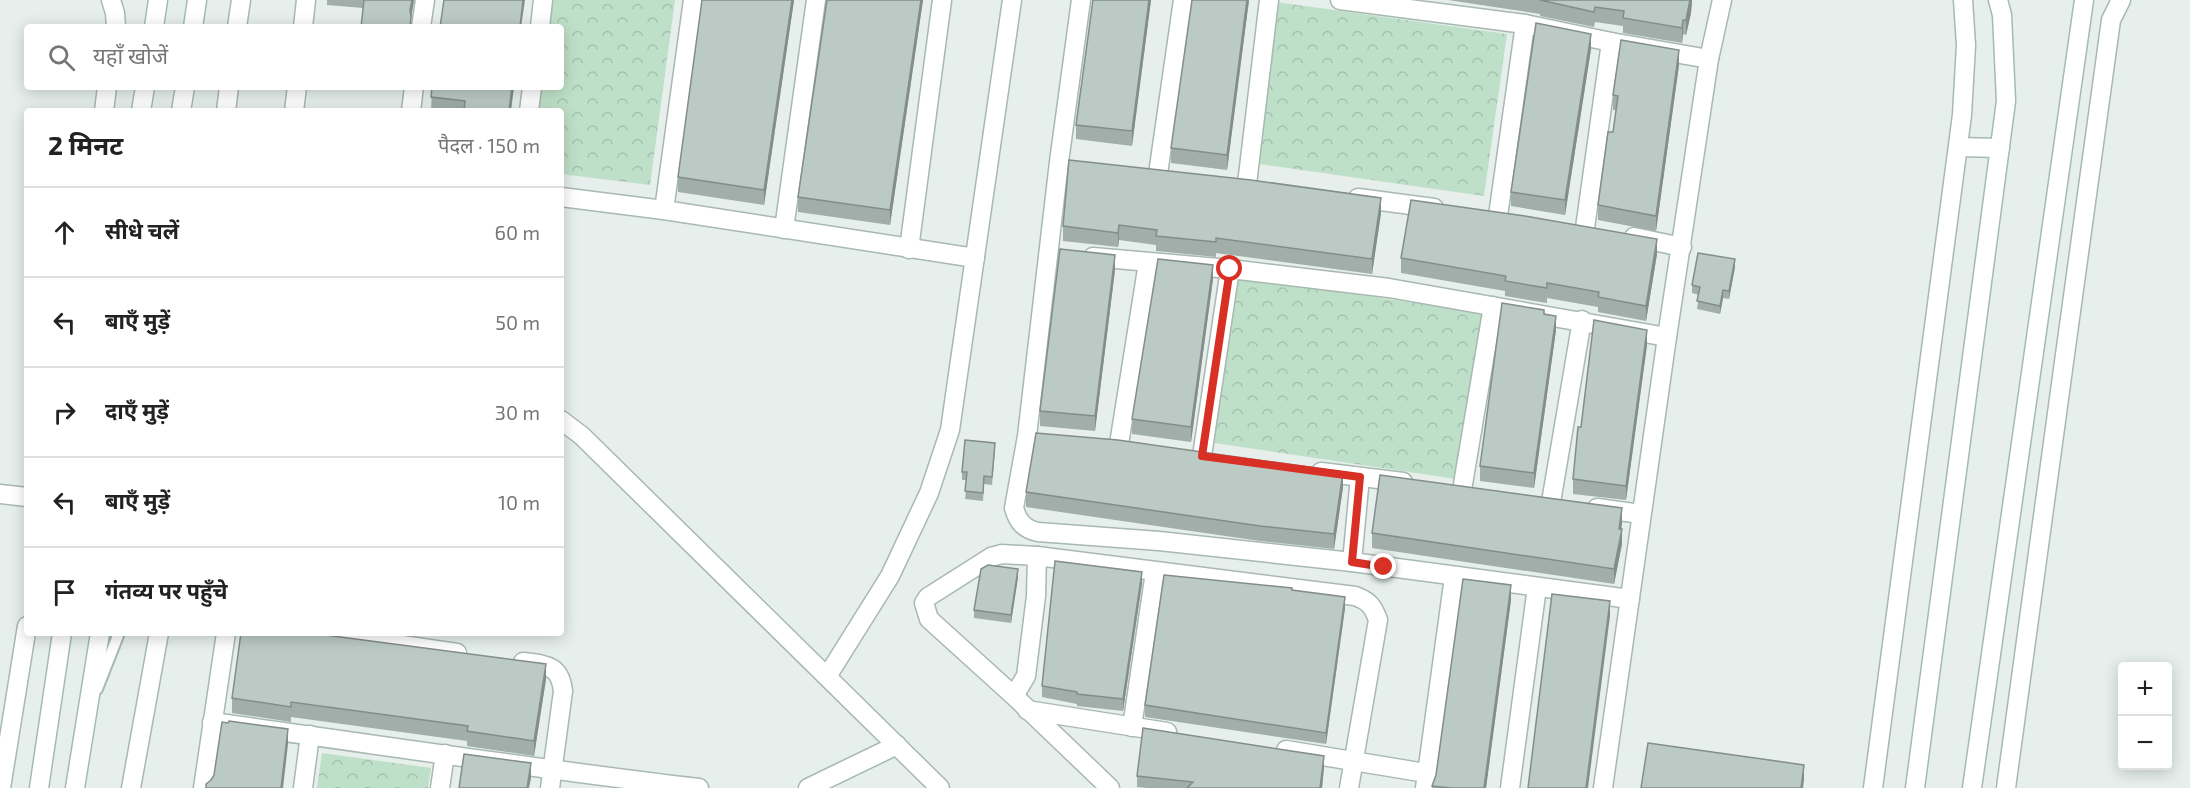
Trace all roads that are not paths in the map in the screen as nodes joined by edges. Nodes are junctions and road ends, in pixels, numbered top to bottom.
1 (111, 0) edge
2 (158, 0) edge
3 (197, 0) edge
4 (241, 0) edge
5 (306, 0) edge
6 (425, 0) edge
7 (543, 0) edge
8 (693, 0) edge
9 (816, 0) edge
10 (942, 0) edge
11 (1012, 0) edge
12 (1081, 0) edge
13 (1183, 0) edge
14 (1269, 0) edge
15 (1340, 0) edge
16 (1722, 0) edge
17 (1963, 0) edge
18 (1998, 0) edge
19 (2084, 0) edge
20 (2121, 0) edge
21 (1427, 5) edge
22 (116, 24) edge
23 (154, 24) edge
24 (193, 24) edge
25 (237, 24) edge
26 (303, 24) edge
27 (421, 24) edge
28 (540, 24) edge
29 (1525, 24) junction
30 (1611, 42) junction
31 (1709, 59) junction
32 (107, 90) edge
33 (144, 90) edge
34 (184, 90) edge
35 (229, 90) edge
36 (297, 90) edge
37 (414, 90) edge
38 (532, 90) edge
39 (104, 108) edge
40 (142, 108) edge
41 (182, 108) edge
42 (226, 108) edge
43 (294, 108) edge
44 (411, 108) edge
45 (529, 108) edge
46 (1958, 147) junction
47 (2000, 148) junction
48 (1059, 162) junction
49 (1081, 165) edge
50 (1136, 171) edge
51 (1158, 174) junction
52 (1180, 176) edge
53 (1225, 181) edge
54 (1247, 184) junction
55 (1270, 187) edge
56 (1338, 195) edge
57 (564, 197) edge
58 (664, 210) junction
59 (1452, 210) edge
60 (1520, 219) edge
61 (1563, 225) edge
62 (1585, 228) junction
63 (784, 229) junction
64 (1682, 247) junction
65 (909, 249) junction
66 (1049, 251) junction
67 (975, 258) junction
68 (1148, 263) junction
69 (1230, 269) junction
70 (1493, 306) junction
71 (1582, 321) junction
72 (1667, 337) junction
73 (564, 422) edge
74 (1027, 436) junction
75 (1050, 438) edge
76 (1139, 447) edge
77 (1181, 453) edge
78 (1202, 456) junction
79 (1225, 459) edge
80 (1304, 469) edge
81 (1360, 477) junction
82 (1417, 484) edge
83 (1439, 487) edge
84 (1462, 490) junction
85 (1484, 493) edge
86 (0, 494) edge
87 (24, 497) edge
88 (1529, 499) edge
89 (1551, 502) junction
90 (1641, 514) junction
91 (1037, 556) junction
92 (1352, 562) junction
93 (1155, 572) junction
94 (1454, 577) junction
95 (1538, 587) junction
96 (1630, 599) junction
97 (25, 636) edge
98 (62, 636) edge
99 (99, 636) edge
100 (118, 636) edge
101 (158, 636) edge
102 (226, 636) edge
103 (340, 636) edge
104 (479, 656) edge
105 (502, 659) edge
106 (828, 675) junction
107 (1014, 696) junction
108 (1027, 710) junction
109 (85, 718) junction
110 (212, 722) junction
111 (1132, 727) junction
112 (1179, 734) edge
113 (310, 735) junction
114 (897, 745) junction
115 (1272, 748) edge
116 (445, 754) junction
117 (1354, 760) junction
118 (552, 779) edge
119 (1425, 781) edge
120 (1, 788) edge
121 (39, 788) edge
122 (75, 788) edge
123 (131, 788) edge
124 (203, 788) edge
125 (303, 788) edge
126 (440, 788) edge
127 (699, 788) edge
128 (807, 788) edge
129 (940, 788) edge
130 (1110, 788) edge
131 (1349, 788) edge
132 (1510, 788) edge
133 (1603, 788) edge
134 (1873, 788) edge
135 (1915, 788) edge
136 (1972, 788) edge
137 (2006, 788) edge

1 - 22 street
2 - 23 street
3 - 24 street
4 - 25 street
5 - 26 street
6 - 27 street
7 - 28 street
8 - 58 street
9 - 63 street
10 - 65 street
11 - 67 street
12 - 48 street
13 - 51 street
14 - 54 street
15 - 21 street
16 - 31 street
17 - 46 street
18 - 47 street
19 - 136 street
20 - 137 street
21 - 29 street
29 - 30 street
29 - 60 street
30 - 31 street
30 - 62 street
31 - 64 street
32 - 39 street
33 - 40 street
34 - 41 street
35 - 42 street
36 - 43 street
37 - 44 street
38 - 45 street
46 - 47 street
46 - 134 street
47 - 135 street
48 - 49 street
48 - 66 street
50 - 51 street
51 - 52 street
53 - 54 street
54 - 55 street
56 - 59 street
57 - 58 street
58 - 63 street
61 - 62 street
62 - 64 street
63 - 65 street
64 - 72 street
65 - 67 street
66 - 68 street
66 - 74 street
67 - 106 street
68 - 69 street
68 - 76 street
69 - 70 street
69 - 78 street
70 - 71 street
70 - 84 street
71 - 72 street
71 - 89 street
72 - 90 street
73 - 106 street
74 - 75 street
74 - 92 street
77 - 78 street
78 - 79 street
80 - 81 street
81 - 82 street
81 - 92 street
83 - 84 street
84 - 85 street
86 - 87 street
88 - 89 street
89 - 90 street
90 - 96 street
91 - 93 street
91 - 107 street
91 - 107 street
92 - 94 street
93 - 111 street
93 - 117 street
94 - 95 street
94 - 119 street
95 - 96 street
95 - 132 street
96 - 133 street
97 - 120 street
98 - 121 street
99 - 109 street
100 - 109 lane
101 - 123 street
102 - 110 street
103 - 104 street
105 - 118 street
106 - 114 street
107 - 108 street
108 - 111 street
108 - 130 street
109 - 122 street
110 - 113 street
110 - 124 street
111 - 112 street
113 - 116 street
113 - 125 street
114 - 128 street
114 - 129 street
115 - 117 street
116 - 118 street
116 - 126 street
117 - 119 street
117 - 131 street
118 - 127 street

